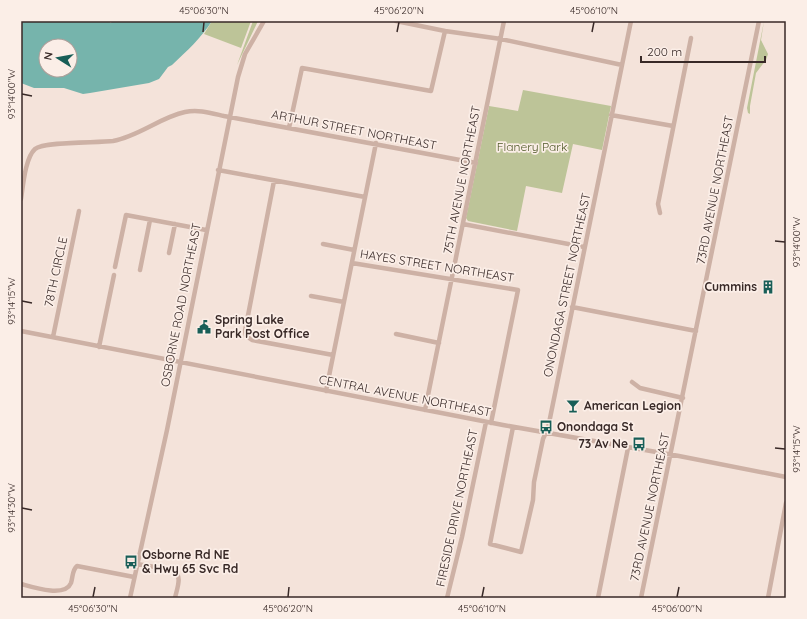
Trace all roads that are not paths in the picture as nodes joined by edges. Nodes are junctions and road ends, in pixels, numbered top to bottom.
1 (264, 21) edge
2 (396, 21) edge
3 (504, 21) edge
4 (631, 21) edge
5 (759, 21) edge
6 (446, 31) junction
7 (691, 38) dead end
8 (501, 39) junction
9 (622, 65) junction
10 (612, 115) junction
11 (229, 117) junction
12 (673, 126) junction
13 (289, 128) junction
14 (376, 144) junction
15 (476, 163) junction
16 (218, 170) junction
17 (274, 181) junction
18 (365, 197) junction
19 (21, 199) edge
20 (79, 211) dead end
21 (660, 213) dead end
22 (150, 220) junction
23 (175, 224) junction
24 (463, 224) junction
25 (206, 230) junction
26 (323, 244) dead end
27 (584, 247) junction
28 (354, 250) junction
29 (169, 253) dead end
30 (352, 263) junction
31 (115, 267) dead end
32 (140, 270) dead end
33 (114, 275) dead end
34 (452, 279) junction
35 (518, 290) joint
36 (311, 296) dead end
37 (344, 302) junction
38 (572, 307) junction
39 (21, 331) edge
40 (696, 331) junction
41 (396, 334) dead end
42 (53, 338) junction
43 (440, 343) junction
44 (99, 347) junction
45 (333, 355) junction
46 (180, 362) junction
47 (632, 382) dead end
48 (326, 391) junction
49 (683, 398) junction
50 (425, 410) junction
51 (488, 422) junction
52 (513, 427) junction
53 (546, 433) junction
54 (628, 448) junction
55 (671, 454) junction
56 (786, 477) edge
57 (786, 503) edge
58 (137, 564) junction
59 (134, 577) junction
60 (21, 584) edge
61 (130, 598) edge
62 (175, 598) edge
63 (447, 598) edge
64 (598, 598) edge
65 (641, 598) edge
66 (768, 598) edge

1 - 11 street, OSBORNE ROAD NORTHEAST
2 - 6 street
3 - 8 street, 75TH AVENUE NORTHEAST
4 - 9 street, ONONDAGA STREET NORTHEAST
5 - 40 street, 73RD AVENUE NORTHEAST
6 - 8 street
6 - 13 street
7 - 12 street
8 - 9 street
8 - 15 street, 75TH AVENUE NORTHEAST
9 - 10 street, ONONDAGA STREET NORTHEAST
10 - 12 street
10 - 27 street, ONONDAGA STREET NORTHEAST
11 - 13 street, ARTHUR STREET NORTHEAST
11 - 16 street, OSBORNE ROAD NORTHEAST
11 - 19 street, ARTHUR STREET NORTHEAST
12 - 21 street
13 - 14 street, ARTHUR STREET NORTHEAST
14 - 15 street, ARTHUR STREET NORTHEAST
14 - 18 street
15 - 24 street, 75TH AVENUE NORTHEAST
16 - 17 street
16 - 25 street, OSBORNE ROAD NORTHEAST
17 - 18 street
17 - 45 street
18 - 28 street
20 - 42 street, 78TH CIRCLE
22 - 23 street
22 - 31 street
22 - 32 street
23 - 25 street
23 - 29 street
24 - 27 street
24 - 34 street, 75TH AVENUE NORTHEAST
25 - 46 street, OSBORNE ROAD NORTHEAST
26 - 28 street
27 - 38 street, ONONDAGA STREET NORTHEAST
28 - 30 street
30 - 34 street, HAYES STREET NORTHEAST
30 - 37 street
33 - 44 street
34 - 35 street, HAYES STREET NORTHEAST
34 - 43 street, 75TH AVENUE NORTHEAST
35 - 51 street, FIRESIDE DRIVE NORTHEAST
36 - 37 street
37 - 45 street
38 - 40 street
38 - 53 street, ONONDAGA STREET NORTHEAST
39 - 42 street, CENTRAL AVENUE NORTHEAST
40 - 49 street, 73RD AVENUE NORTHEAST
41 - 43 street
42 - 44 street, CENTRAL AVENUE NORTHEAST
43 - 50 street, 75TH AVENUE NORTHEAST
44 - 46 street, CENTRAL AVENUE NORTHEAST
45 - 48 street
46 - 48 street, CENTRAL AVENUE NORTHEAST
46 - 58 street, OSBORNE ROAD NORTHEAST
47 - 49 street
48 - 50 street, CENTRAL AVENUE NORTHEAST
49 - 55 street, 73RD AVENUE NORTHEAST
50 - 51 street, CENTRAL AVENUE NORTHEAST
51 - 52 street, CENTRAL AVENUE NORTHEAST
51 - 63 street, FIRESIDE DRIVE NORTHEAST
52 - 53 street, CENTRAL AVENUE NORTHEAST
52 - 53 street, ONONDAGA STREET NORTHEAST
53 - 54 street, CENTRAL AVENUE NORTHEAST
54 - 55 street, CENTRAL AVENUE NORTHEAST
54 - 64 street
55 - 56 street, CENTRAL AVENUE NORTHEAST
55 - 65 street, 73RD AVENUE NORTHEAST
57 - 66 street
58 - 59 street, OSBORNE ROAD NORTHEAST
58 - 62 street
59 - 60 street
59 - 61 street, OSBORNE ROAD NORTHEAST

